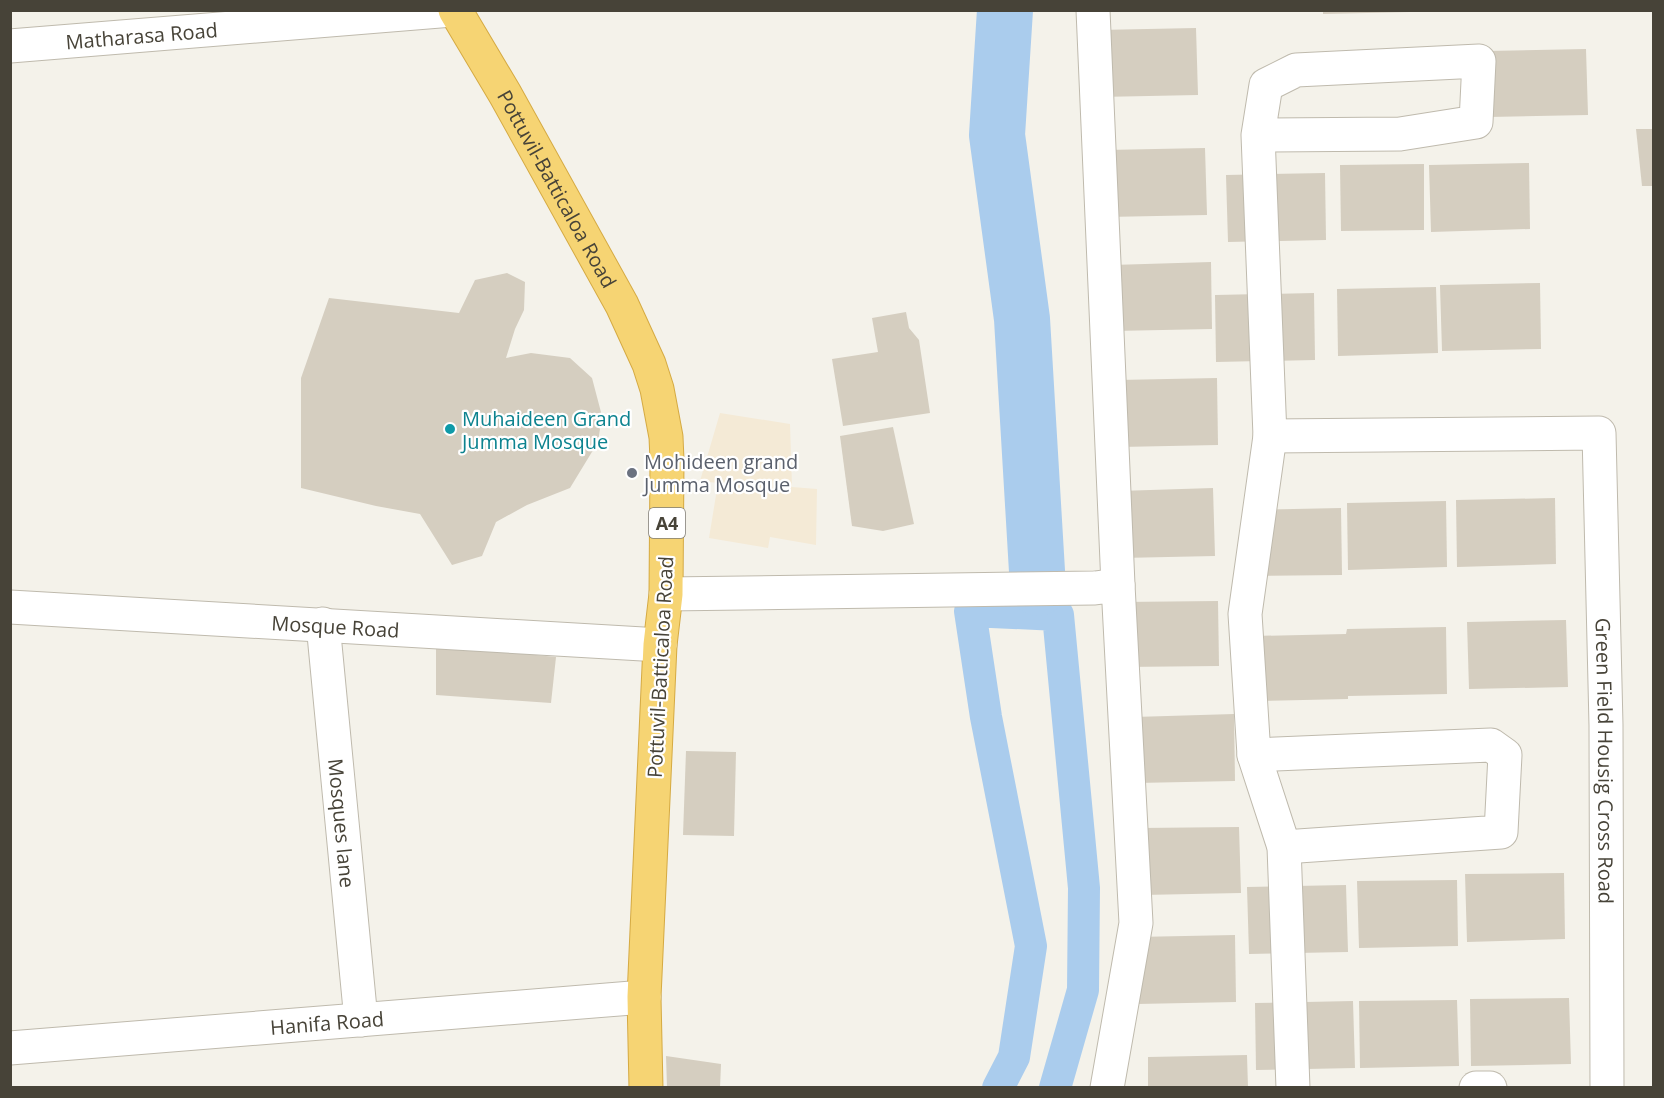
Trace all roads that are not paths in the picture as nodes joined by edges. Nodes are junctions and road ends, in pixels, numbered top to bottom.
1 (453, 10) edge
2 (1093, 10) edge
3 (10, 46) edge
4 (1258, 135) junction
5 (1270, 436) junction
6 (1106, 586) junction
7 (666, 594) junction
8 (10, 607) edge
9 (323, 624) junction
10 (660, 645) junction
11 (1254, 755) junction
12 (1284, 847) junction
13 (644, 997) junction
14 (362, 1020) junction
15 (10, 1048) edge
16 (646, 1088) edge
17 (1107, 1088) edge
18 (1293, 1088) edge
19 (1476, 1088) edge
20 (1490, 1088) edge
21 (1607, 1088) edge

1 - 3 street, Matharasa Road
1 - 7 highway, Pottuvil-Batticaloa Road / A4
2 - 6 street
4 - 4 street
4 - 5 street
5 - 11 street
5 - 21 street, Green Field Housig Cross Road
6 - 7 street
6 - 17 street
7 - 10 highway, Pottuvil-Batticaloa Road / A4
8 - 9 street, Mosque Road
9 - 10 street, Mosque Road
9 - 14 street, Mosques lane
10 - 13 highway, Pottuvil-Batticaloa Road / A4
11 - 12 street
11 - 12 street
12 - 18 street
13 - 14 street, Hanifa Road
13 - 16 highway, Pottuvil-Batticaloa Road / A4
14 - 15 street, Hanifa Road
19 - 20 street

